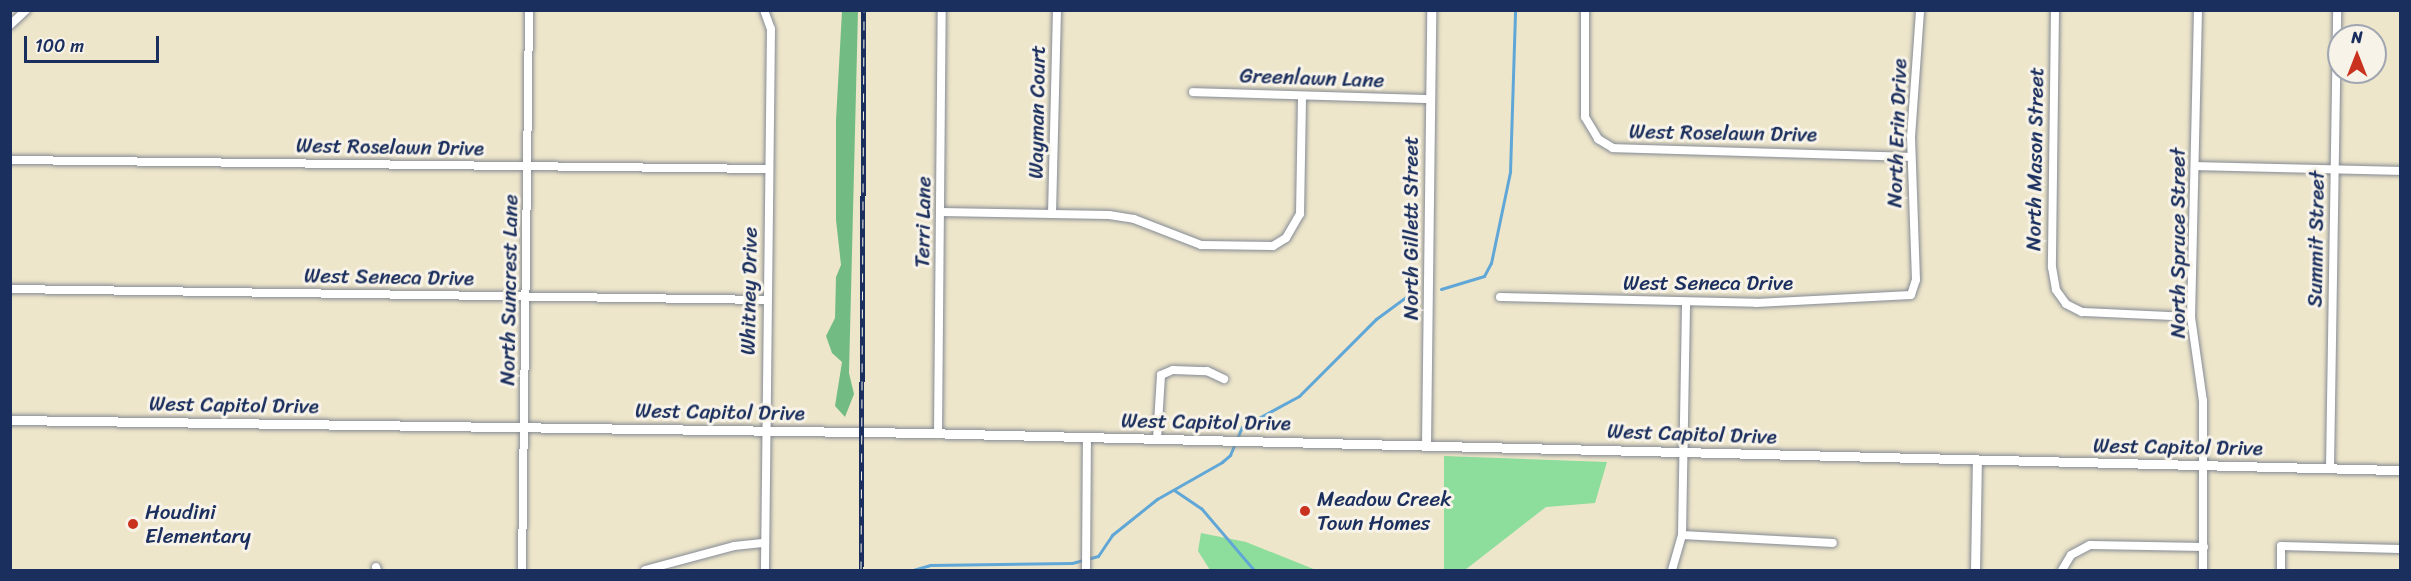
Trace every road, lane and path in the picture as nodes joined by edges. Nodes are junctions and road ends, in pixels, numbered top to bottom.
1 (26, 10) edge
2 (530, 10) edge
3 (942, 10) edge
4 (1057, 10) edge
5 (1431, 10) edge
6 (1585, 10) edge
7 (1920, 10) edge
8 (2055, 10) edge
9 (2198, 10) edge
10 (2337, 10) edge
11 (766, 11) edge
12 (10, 25) edge
13 (1193, 92) dead end
14 (1302, 96) junction
15 (1430, 99) junction
16 (1910, 157) junction
17 (10, 160) edge
18 (528, 166) junction
19 (2196, 166) junction
20 (768, 169) junction
21 (2335, 170) junction
22 (2400, 171) edge
23 (941, 212) junction
24 (1052, 214) junction
25 (10, 290) edge
26 (1913, 292) joint
27 (527, 297) junction
28 (1500, 297) dead end
29 (767, 300) junction
30 (1686, 303) junction
31 (2192, 317) junction
32 (1224, 379) dead end
33 (10, 420) edge
34 (525, 427) junction
35 (766, 430) junction
36 (938, 433) junction
37 (1087, 437) junction
38 (1157, 439) junction
39 (1426, 445) junction
40 (1683, 452) junction
41 (1977, 460) junction
42 (2204, 465) junction
43 (2330, 468) junction
44 (2400, 470) edge
45 (1682, 535) junction
46 (765, 543) junction
47 (1833, 543) dead end
48 (2204, 547) junction
49 (2400, 549) edge
50 (1086, 568) edge
51 (522, 570) edge
52 (645, 570) edge
53 (765, 570) edge
54 (1672, 570) edge
55 (1975, 570) edge
56 (2062, 570) edge
57 (2203, 570) edge
58 (2281, 570) edge

1 - 12 street
2 - 18 street, North Suncrest Lane
3 - 23 street, Terri Lane
4 - 24 street, Wayman Court
5 - 15 street, North Gillett Street
6 - 16 street, West Roselawn Drive
7 - 16 street, North Erin Drive
8 - 31 street, North Mason Street
9 - 19 street, North Spruce Street
10 - 21 street, Summit Street
11 - 20 street, Whitney Drive
13 - 14 street, Greenlawn Lane
14 - 15 street, Greenlawn Lane
14 - 24 street
15 - 39 street, North Gillett Street
16 - 26 street, North Erin Drive
17 - 18 street, West Roselawn Drive
18 - 20 street, West Roselawn Drive
18 - 27 street, North Suncrest Lane
19 - 21 street
19 - 31 street, North Spruce Street
20 - 29 street, Whitney Drive
21 - 22 street
21 - 43 street, Summit Street
23 - 24 street
23 - 36 street, Terri Lane
25 - 27 street, West Seneca Drive
26 - 30 street, West Seneca Drive
27 - 29 street, West Seneca Drive
27 - 34 street, North Suncrest Lane
28 - 30 street, West Seneca Drive
29 - 35 street, Whitney Drive
30 - 40 street
31 - 42 street, North Spruce Street
32 - 38 street
33 - 34 street, West Capitol Drive
34 - 35 street, West Capitol Drive
34 - 51 street, North Suncrest Lane
35 - 36 street, West Capitol Drive
35 - 46 street, Whitney Drive
36 - 37 street, West Capitol Drive
37 - 38 street, West Capitol Drive
37 - 50 street
38 - 39 street, West Capitol Drive
39 - 40 street, West Capitol Drive
40 - 41 street, West Capitol Drive
40 - 45 street
41 - 42 street, West Capitol Drive
41 - 55 street
42 - 43 street, West Capitol Drive
42 - 48 street, North Spruce Street
43 - 44 street, West Capitol Drive
45 - 47 street
45 - 54 street
46 - 52 street
46 - 53 street, Whitney Drive
48 - 56 street
48 - 57 street, North Spruce Street
49 - 58 street

